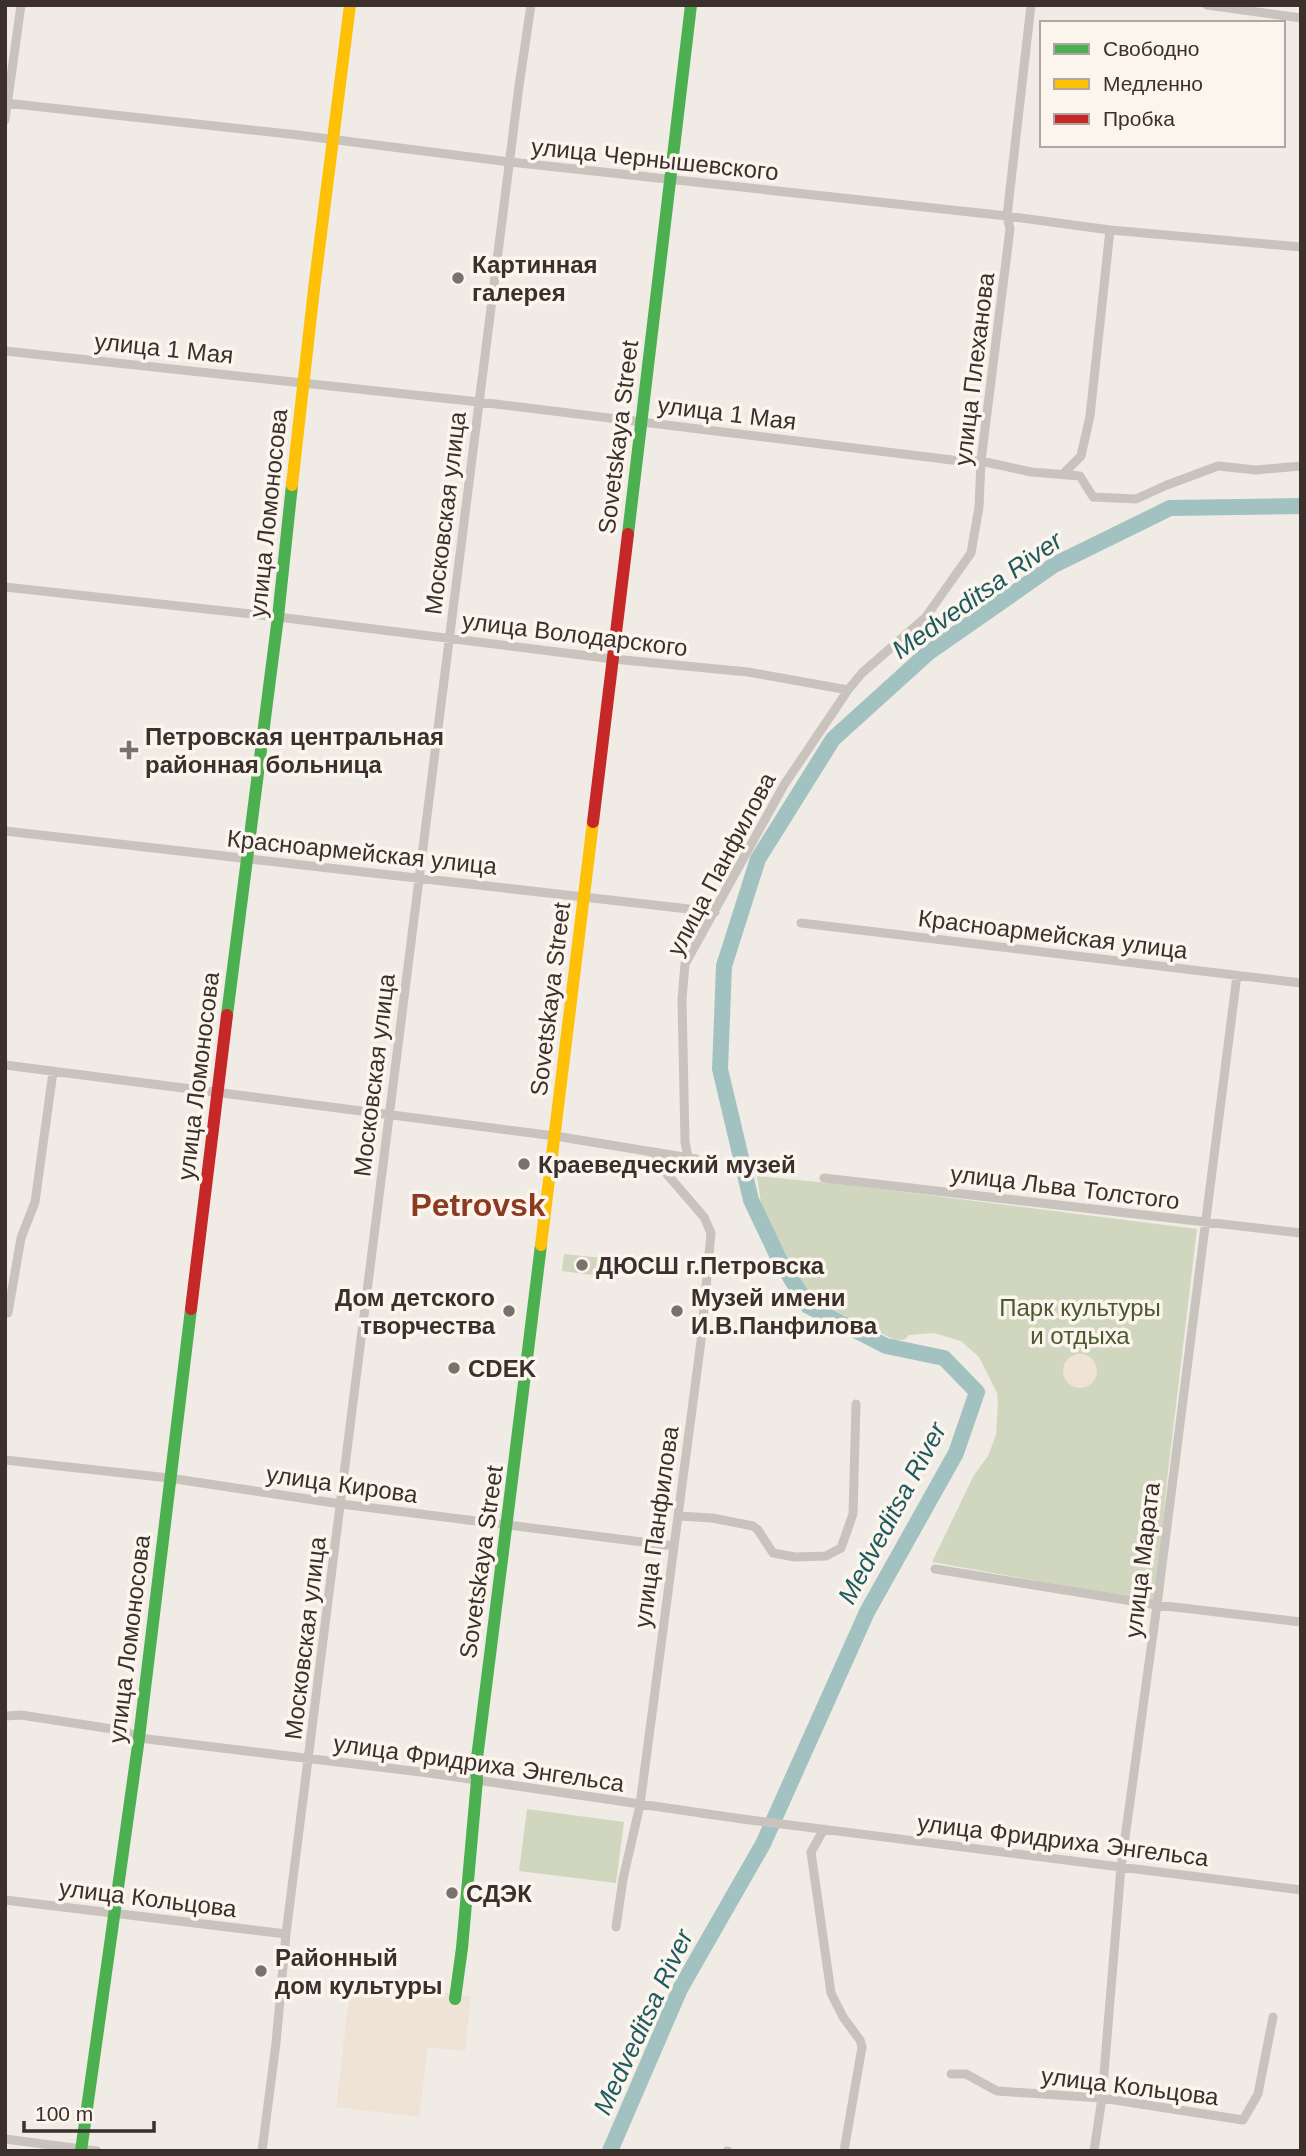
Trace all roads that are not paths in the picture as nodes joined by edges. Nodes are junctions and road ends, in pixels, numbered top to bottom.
1 (20, 5) edge
2 (350, 5) edge
3 (531, 5) edge
4 (691, 5) edge
5 (1031, 5) edge
6 (1207, 5) edge
7 (1301, 18) edge
8 (6, 103) edge
9 (5, 120) edge
10 (333, 141) junction
11 (510, 162) junction
12 (670, 180) junction
13 (1006, 216) junction
14 (1110, 230) junction
15 (1301, 247) edge
16 (5, 351) edge
17 (304, 383) junction
18 (479, 402) junction
19 (641, 422) junction
20 (981, 461) junction
21 (1301, 466) edge
22 (1064, 473) junction
23 (5, 587) edge
24 (278, 617) junction
25 (448, 638) junction
26 (613, 659) junction
27 (848, 690) junction
28 (5, 831) edge
29 (246, 858) junction
30 (418, 877) junction
31 (583, 898) junction
32 (715, 912) junction
33 (800, 923) dead end
34 (1237, 975) junction
35 (1301, 984) edge
36 (5, 1065) edge
37 (53, 1072) junction
38 (217, 1092) junction
39 (388, 1115) junction
40 (555, 1136) junction
41 (646, 1151) junction
42 (824, 1178) dead end
43 (1206, 1224) junction
44 (1301, 1233) edge
45 (8, 1313) dead end
46 (856, 1404) dead end
47 (5, 1460) edge
48 (169, 1478) junction
49 (341, 1504) junction
50 (678, 1516) junction
51 (505, 1524) junction
52 (674, 1546) junction
53 (934, 1569) dead end
54 (1157, 1605) junction
55 (1301, 1622) edge
56 (5, 1716) edge
57 (139, 1738) junction
58 (309, 1759) junction
59 (477, 1780) junction
60 (640, 1805) junction
61 (822, 1829) junction
62 (1121, 1867) junction
63 (1301, 1890) edge
64 (5, 1900) edge
65 (115, 1913) junction
66 (615, 1927) dead end
67 (286, 1934) junction
68 (455, 1999) dead end
69 (1273, 2017) dead end
70 (951, 2074) dead end
71 (1102, 2098) junction
72 (5, 2139) edge
73 (81, 2149) edge
74 (97, 2151) edge
75 (262, 2151) edge
76 (844, 2151) edge
77 (1094, 2151) edge

1 - 8 street
2 - 10 street, улица Ломоносова
3 - 11 street, Московская улица
4 - 12 street, Sovetskaya Street
5 - 13 street, улица Плеханова
6 - 7 street
8 - 9 street
8 - 10 street, улица Чернышевского
10 - 11 street, улица Чернышевского
10 - 17 street, улица Ломоносова
11 - 12 street, улица Чернышевского
11 - 18 street, Московская улица
12 - 13 street, улица Чернышевского
12 - 19 street, Sovetskaya Street
13 - 14 street, улица Чернышевского
13 - 20 street, улица Плеханова
14 - 15 street, улица Чернышевского
14 - 22 street
16 - 17 street, улица 1 Мая
17 - 18 street, улица 1 Мая
17 - 24 street, улица Ломоносова
18 - 19 street, улица 1 Мая
18 - 25 street, Московская улица
19 - 20 street, улица 1 Мая
19 - 26 street, Sovetskaya Street
20 - 22 street, улица 1 Мая
20 - 27 street, улица Плеханова
21 - 22 street
23 - 24 street, улица Володарского
24 - 25 street, улица Володарского
24 - 29 street, улица Ломоносова
25 - 26 street, улица Володарского
25 - 30 street, Московская улица
26 - 27 street, улица Володарского
26 - 31 street, Sovetskaya Street
27 - 32 street, улица Панфилова
28 - 29 street, Красноармейская улица
29 - 30 street, Красноармейская улица
29 - 38 street, улица Ломоносова
30 - 31 street, Красноармейская улица
30 - 39 street, Московская улица
31 - 32 street, Красноармейская улица
31 - 40 street, Sovetskaya Street
32 - 41 street, улица Панфилова
33 - 34 street, Красноармейская улица
34 - 35 street, Красноармейская улица
34 - 43 street, улица Марата
36 - 37 street
37 - 38 street
37 - 45 street
38 - 39 street
38 - 48 street, улица Ломоносова
39 - 40 street
39 - 49 street, Московская улица
40 - 41 street
40 - 51 street, Sovetskaya Street
41 - 50 street, улица Панфилова
42 - 43 street, улица Льва Толстого
43 - 44 street, улица Льва Толстого
43 - 54 street, улица Марата
46 - 50 street
47 - 48 street, улица Кирова
48 - 49 street, улица Кирова
48 - 57 street, улица Ломоносова
49 - 51 street, улица Кирова
49 - 58 street, Московская улица
50 - 52 street, улица Панфилова
51 - 52 street, улица Кирова
51 - 59 street, Sovetskaya Street
52 - 60 street, улица Панфилова
53 - 54 street
54 - 55 street
54 - 62 street, улица Марата
56 - 57 street, улица Фридриха Энгельса
57 - 58 street, улица Фридриха Энгельса
57 - 65 street, улица Ломоносова
58 - 59 street, улица Фридриха Энгельса
58 - 67 street, Московская улица
59 - 60 street, улица Фридриха Энгельса
59 - 68 street, Sovetskaya Street
60 - 61 street, улица Фридриха Энгельса
60 - 66 street, улица Панфилова
61 - 62 street, улица Фридриха Энгельса
61 - 76 street
62 - 63 street, улица Фридриха Энгельса
62 - 71 street, улица Марата
64 - 65 street, улица Кольцова
65 - 67 street, улица Кольцова
65 - 73 street, улица Ломоносова
67 - 75 street, Московская улица
69 - 71 street, улица Кольцова
70 - 71 street, улица Кольцова
71 - 77 street, улица Марата
72 - 73 street
73 - 74 street

